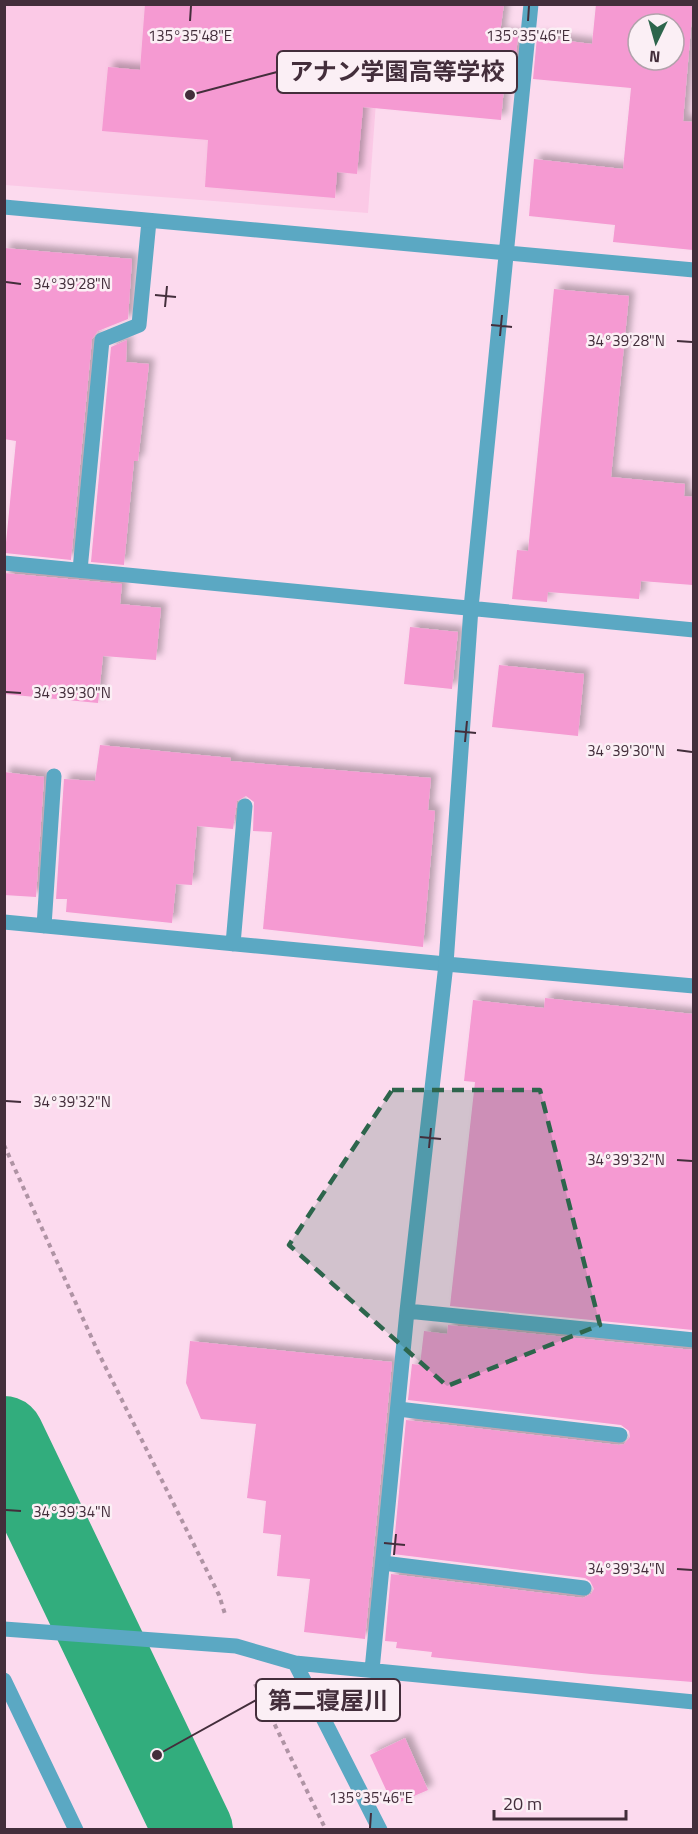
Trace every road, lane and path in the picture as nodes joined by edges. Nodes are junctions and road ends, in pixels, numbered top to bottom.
1 (531, 4) edge
2 (4, 207) edge
3 (149, 221) junction
4 (506, 254) junction
5 (693, 270) edge
6 (4, 563) edge
7 (80, 570) junction
8 (471, 608) junction
9 (693, 630) edge
10 (54, 776) dead end
11 (245, 806) dead end
12 (4, 922) edge
13 (44, 926) junction
14 (232, 944) junction
15 (446, 964) junction
16 (693, 986) edge
17 (4, 1145) edge
18 (407, 1311) junction
19 (693, 1340) edge
20 (398, 1409) junction
21 (620, 1435) dead end
22 (383, 1563) junction
23 (584, 1588) dead end
24 (6, 1629) edge
25 (236, 1646) junction
26 (295, 1662) junction
27 (372, 1670) junction
28 (4, 1680) edge
29 (693, 1702) edge
30 (76, 1830) edge
31 (326, 1830) edge
32 (380, 1830) edge

1 - 4 street
2 - 3 street
3 - 4 street
3 - 7 street
4 - 5 street
4 - 8 street
6 - 7 street
7 - 8 street
8 - 9 street
8 - 15 street
10 - 13 street
11 - 14 street
12 - 13 street
13 - 14 street
14 - 15 street
15 - 16 street
15 - 18 street
17 - 25 path
18 - 19 street
18 - 20 street
20 - 21 street
20 - 22 street
22 - 23 street
22 - 27 street
24 - 25 street
25 - 26 street
25 - 31 path
26 - 27 street
26 - 32 street
27 - 29 street
28 - 30 street

